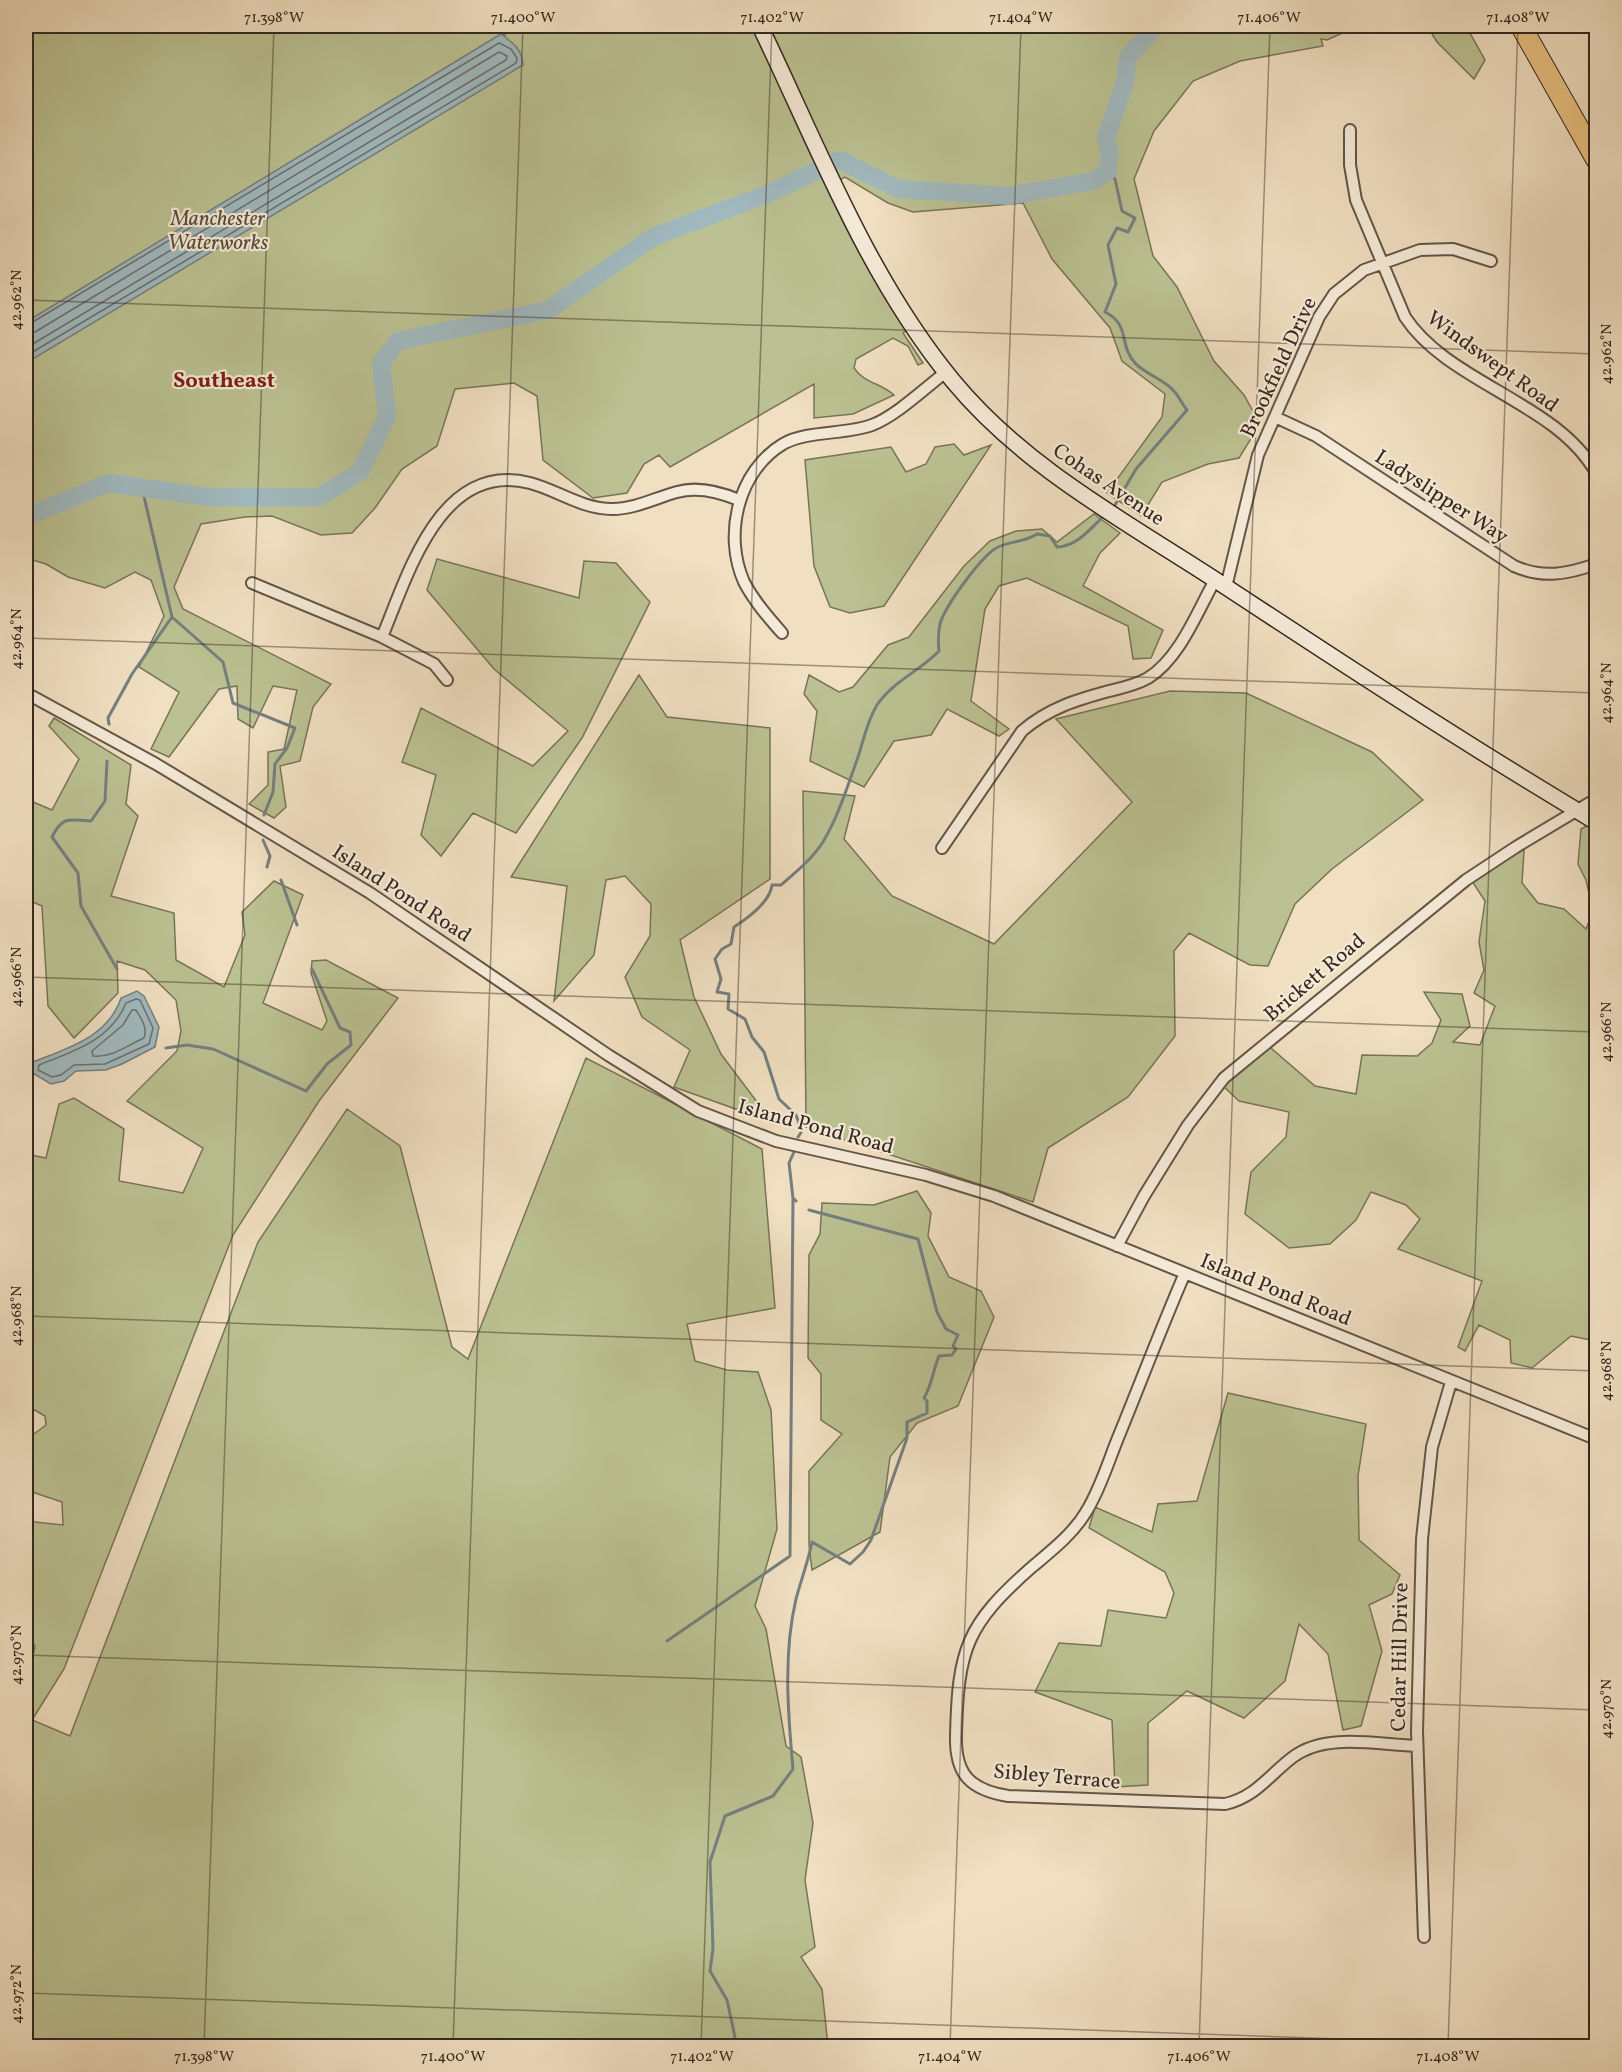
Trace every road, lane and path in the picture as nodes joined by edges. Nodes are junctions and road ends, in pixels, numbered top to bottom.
1 (760, 26) edge
2 (1521, 26) edge
3 (1350, 130) dead end
4 (1596, 159) edge
5 (1491, 261) dead end
6 (1382, 263) junction
7 (946, 372) junction
8 (1275, 417) junction
9 (1596, 473) edge
10 (739, 500) junction
11 (1596, 564) edge
12 (252, 583) dead end
13 (1220, 584) junction
14 (782, 633) dead end
15 (382, 637) junction
16 (447, 680) dead end
17 (26, 693) edge
18 (1596, 799) edge
19 (1577, 810) junction
20 (1596, 822) edge
21 (942, 848) dead end
22 (1117, 1246) junction
23 (1185, 1273) junction
24 (1451, 1382) junction
25 (1596, 1439) edge
26 (1417, 1746) junction
27 (1424, 1937) dead end

1 - 7 street, Cohas Avenue
2 - 4 highway
3 - 6 street, Windswept Road
5 - 6 street, Brookfield Drive
6 - 8 street, Brookfield Drive
6 - 9 street, Windswept Road
7 - 10 street
7 - 13 street, Cohas Avenue
8 - 11 street, Ladyslipper Way
8 - 13 street, Brookfield Drive
10 - 14 street
10 - 15 street
12 - 15 street
13 - 19 street, Cohas Avenue
13 - 21 street, Brookfield Drive
15 - 16 street
17 - 22 street, Island Pond Road
18 - 19 street, Brickett Road
19 - 20 street, Cohas Avenue
19 - 22 street, Brickett Road
22 - 23 street, Island Pond Road
23 - 24 street, Island Pond Road
23 - 26 street, Sibley Terrace
24 - 25 street, Island Pond Road
24 - 26 street, Cedar Hill Drive
26 - 27 street, Cedar Hill Drive

